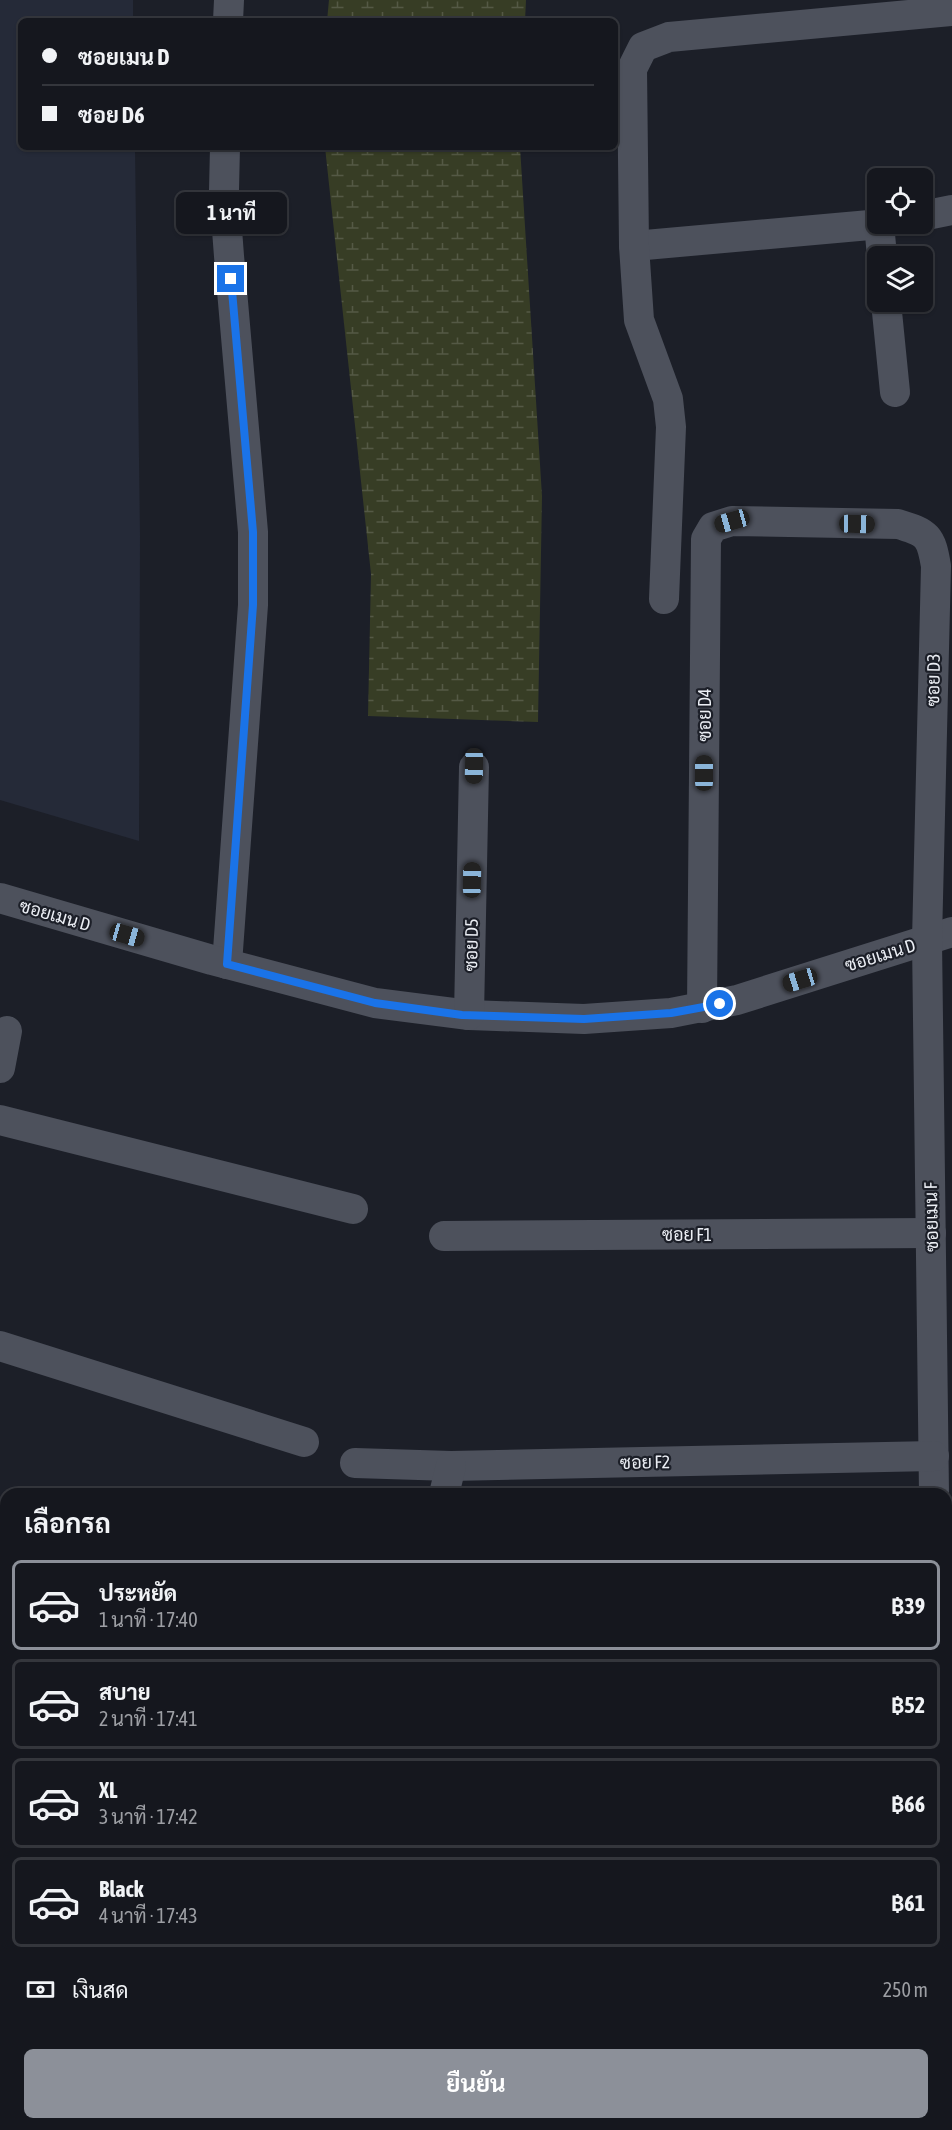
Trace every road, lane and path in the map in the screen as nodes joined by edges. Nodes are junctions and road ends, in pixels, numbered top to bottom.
1 (229, 0) edge
2 (952, 11) edge
3 (228, 18) edge
4 (225, 150) edge
5 (952, 210) edge
6 (933, 214) edge
7 (867, 225) edge
8 (634, 246) junction
9 (887, 312) edge
10 (895, 392) dead end
11 (815, 522) joint
12 (664, 599) dead end
13 (474, 766) dead end
14 (0, 898) edge
15 (939, 936) edge
16 (227, 964) junction
17 (702, 1008) junction
18 (470, 1015) junction
19 (7, 1031) dead end
20 (0, 1068) edge
21 (0, 1120) edge
22 (353, 1209) dead end
23 (931, 1233) junction
24 (444, 1236) dead end
25 (0, 1346) edge
26 (304, 1442) dead end
27 (934, 1456) junction
28 (355, 1463) dead end
29 (451, 1466) junction
30 (446, 1488) edge
31 (934, 1488) edge

1 - 3 street
2 - 8 street
4 - 16 street
5 - 6 street
7 - 8 street
8 - 12 street
9 - 10 street
11 - 15 street, ซอย D3
11 - 17 street, ซอย D4
13 - 18 street, ซอย D5
14 - 16 street, ซอยเมน D
15 - 17 street, ซอยเมน D
15 - 23 street, ซอยเมน F
16 - 18 street, ซอยเมน D
17 - 18 street, ซอยเมน D
19 - 20 street
21 - 22 street
23 - 24 street, ซอย F1
23 - 27 street, ซอยเมน F
25 - 26 street
27 - 29 street, ซอย F2
27 - 31 street, ซอยเมน F
28 - 29 street, ซอย F2
29 - 30 street

